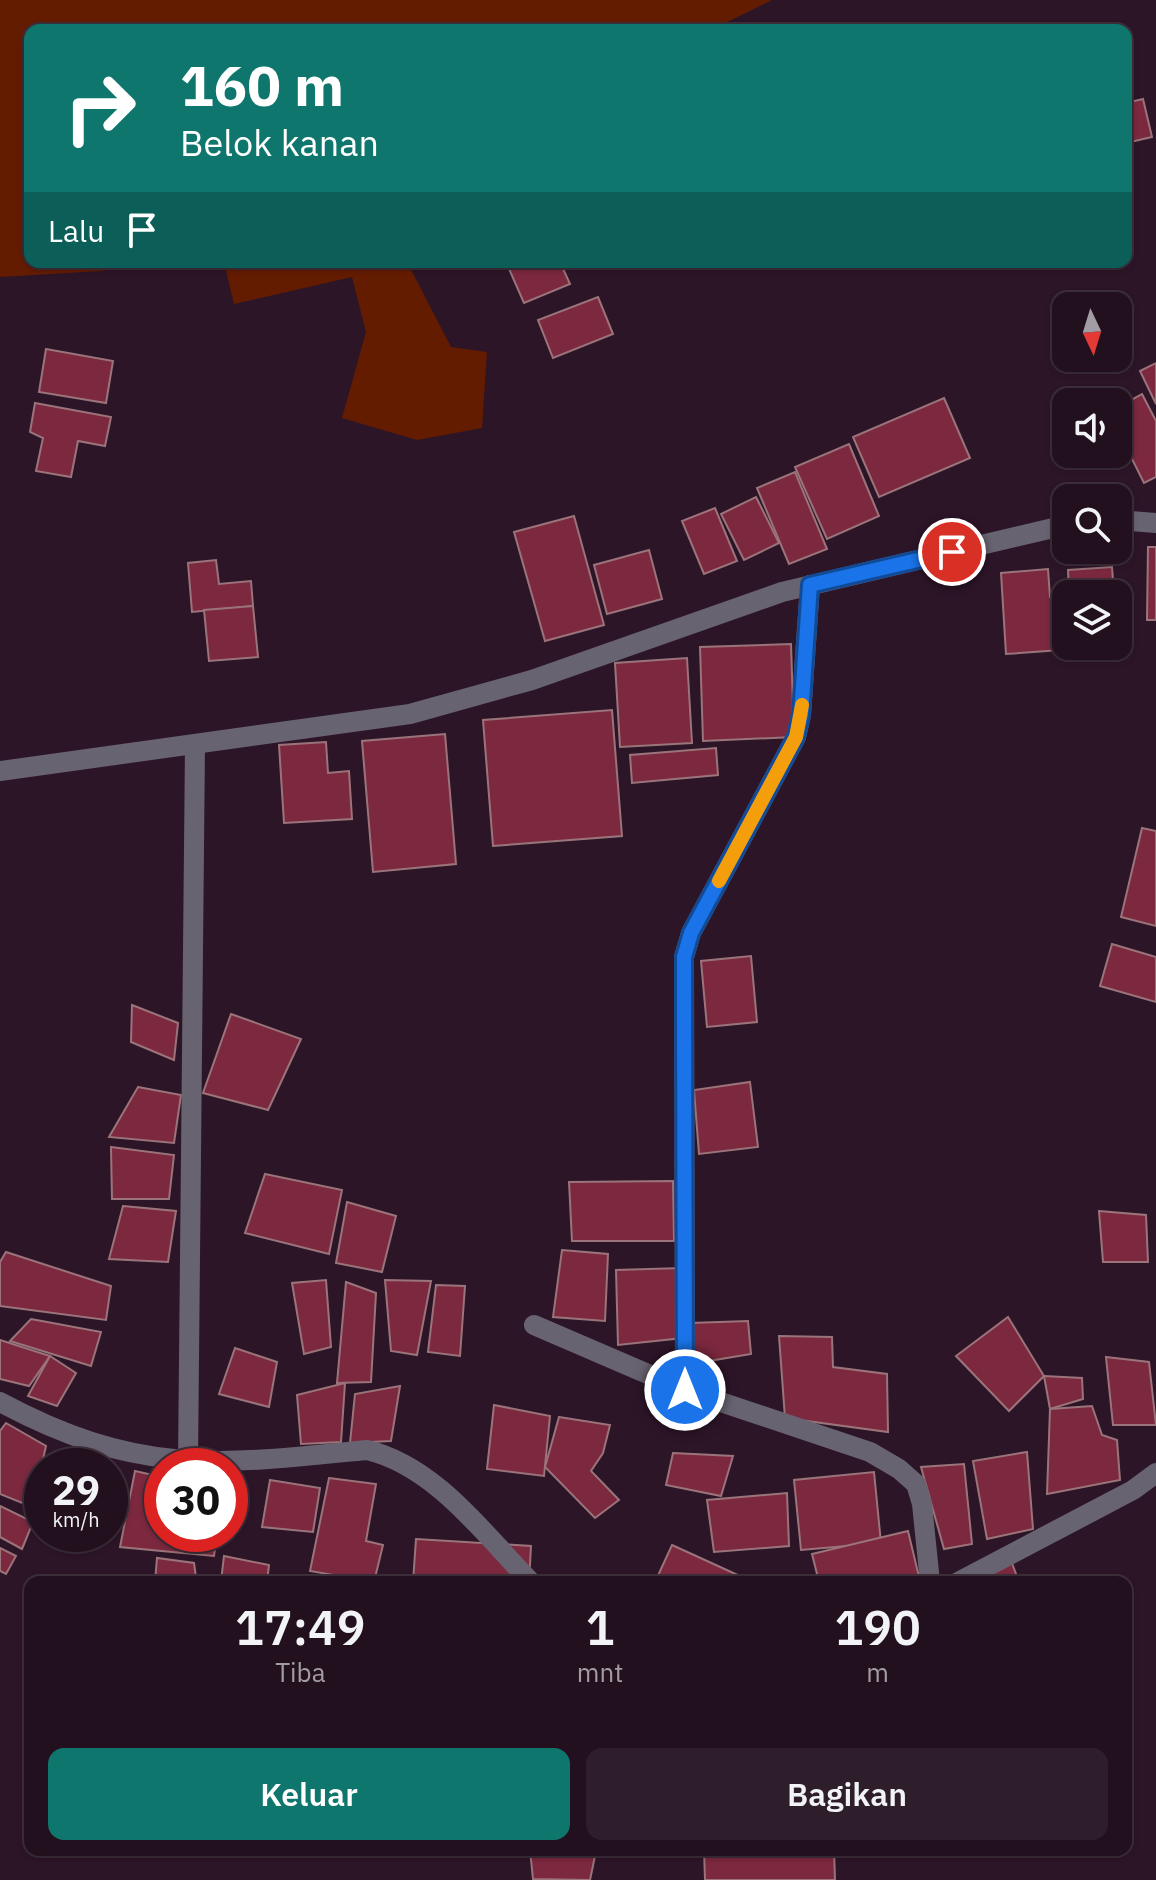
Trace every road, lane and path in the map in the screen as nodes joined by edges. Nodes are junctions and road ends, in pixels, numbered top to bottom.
1 (1132, 521) edge
2 (1156, 523) edge
3 (1052, 528) edge
4 (810, 585) junction
5 (195, 745) junction
6 (0, 771) edge
7 (534, 1325) dead end
8 (685, 1390) junction
9 (0, 1402) edge
10 (188, 1448) edge
11 (144, 1457) edge
12 (248, 1461) edge
13 (1156, 1473) edge
14 (525, 1576) edge
15 (929, 1576) edge
16 (969, 1576) edge

1 - 2 street
3 - 4 street
4 - 5 street
4 - 8 street
5 - 6 street
5 - 10 street
7 - 8 street
8 - 15 street
9 - 11 street
12 - 14 street
13 - 16 street

